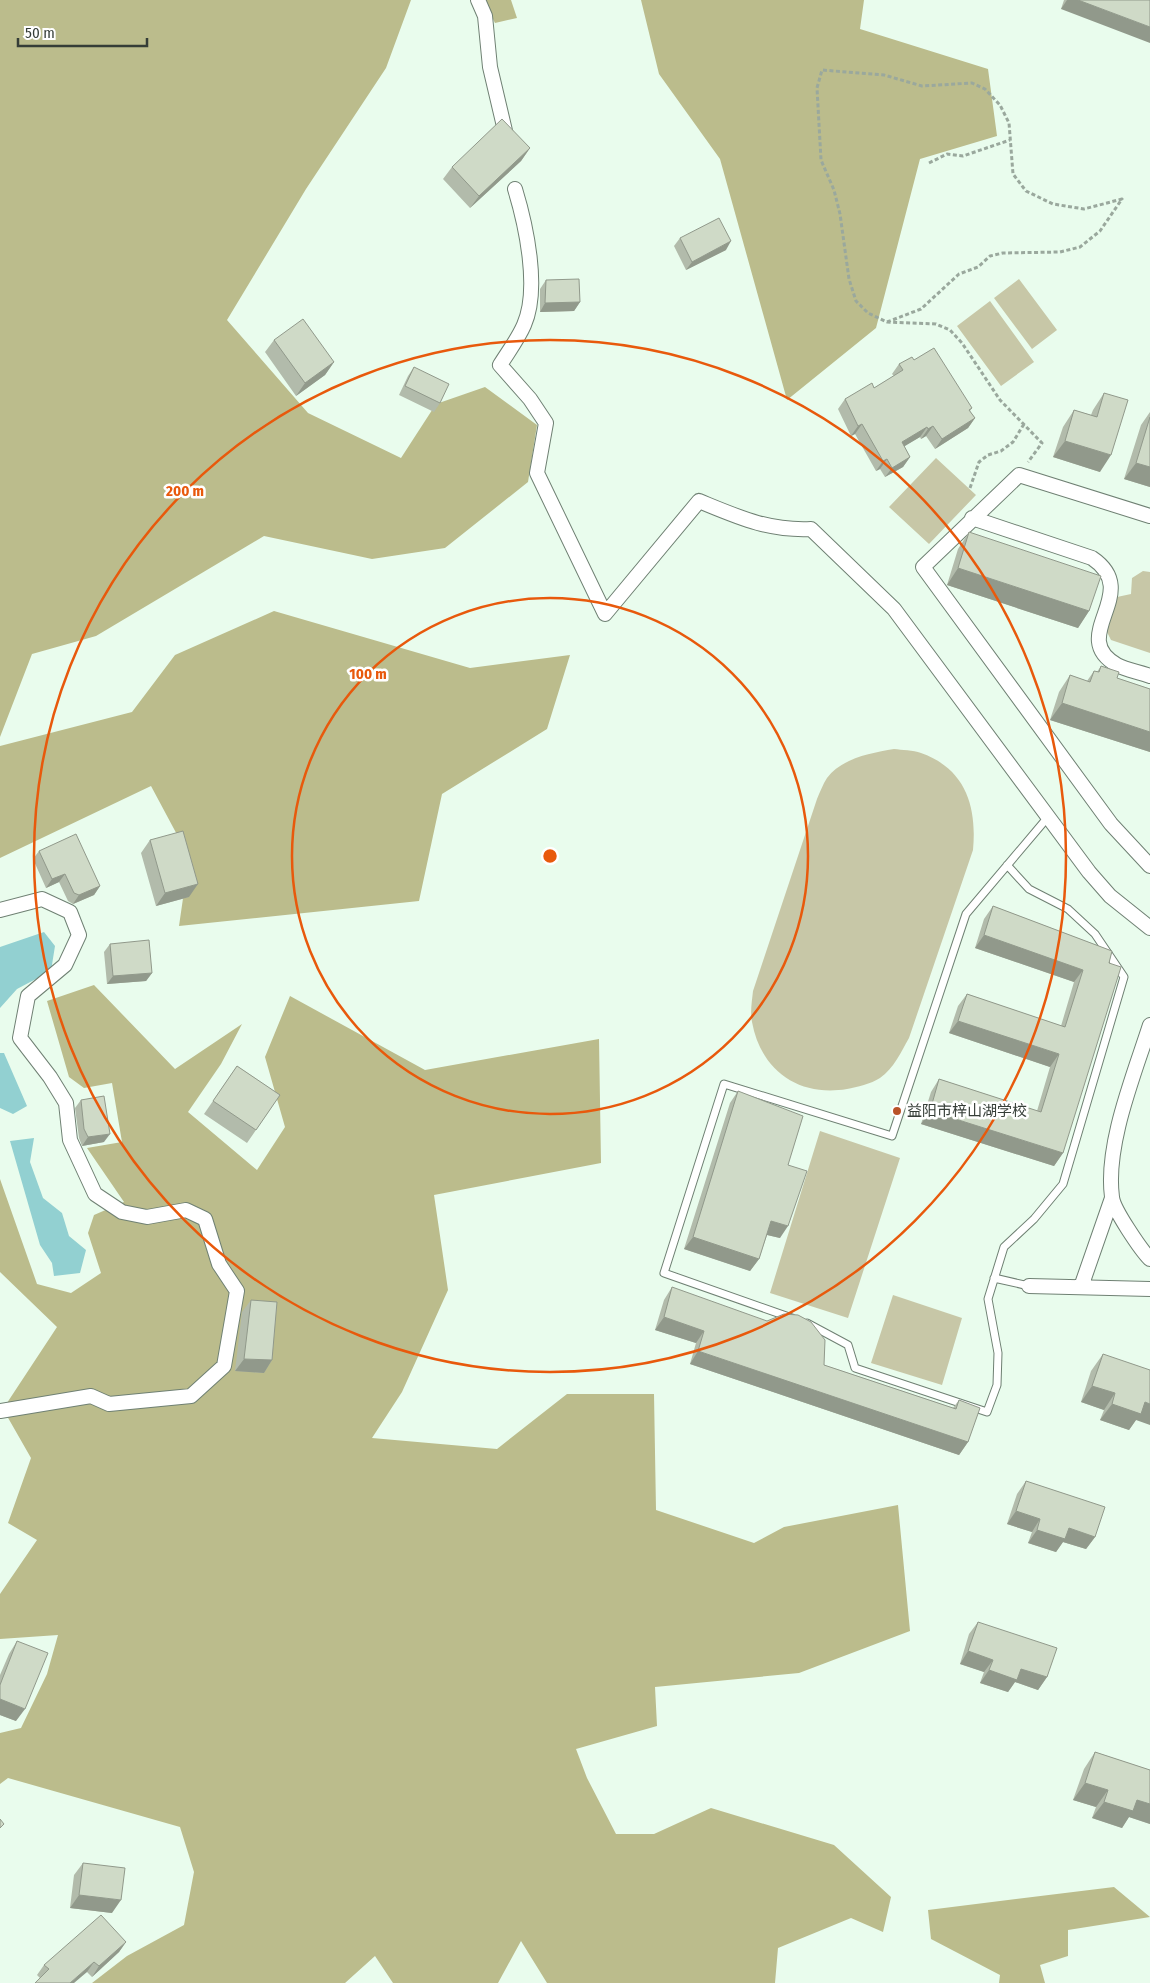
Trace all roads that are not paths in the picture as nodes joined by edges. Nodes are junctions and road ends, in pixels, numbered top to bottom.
1 (478, 0) edge
2 (506, 135) edge
3 (515, 189) dead end
4 (1150, 516) edge
5 (972, 518) junction
6 (1150, 676) edge
7 (1048, 817) junction
8 (1007, 865) junction
9 (1150, 866) edge
10 (0, 910) edge
11 (1150, 928) edge
12 (1150, 1025) edge
13 (1112, 1198) junction
14 (1150, 1259) edge
15 (994, 1278) junction
16 (1029, 1286) joint
17 (1081, 1287) junction
18 (1150, 1289) edge
19 (0, 1410) edge

1 - 2 street
3 - 7 street
4 - 5 street
5 - 6 street
5 - 9 street
7 - 8 lane
7 - 11 street
8 - 15 lane
8 - 15 lane
10 - 19 street
12 - 13 street
13 - 14 street
13 - 17 street
15 - 16 lane
16 - 17 street
17 - 18 street

